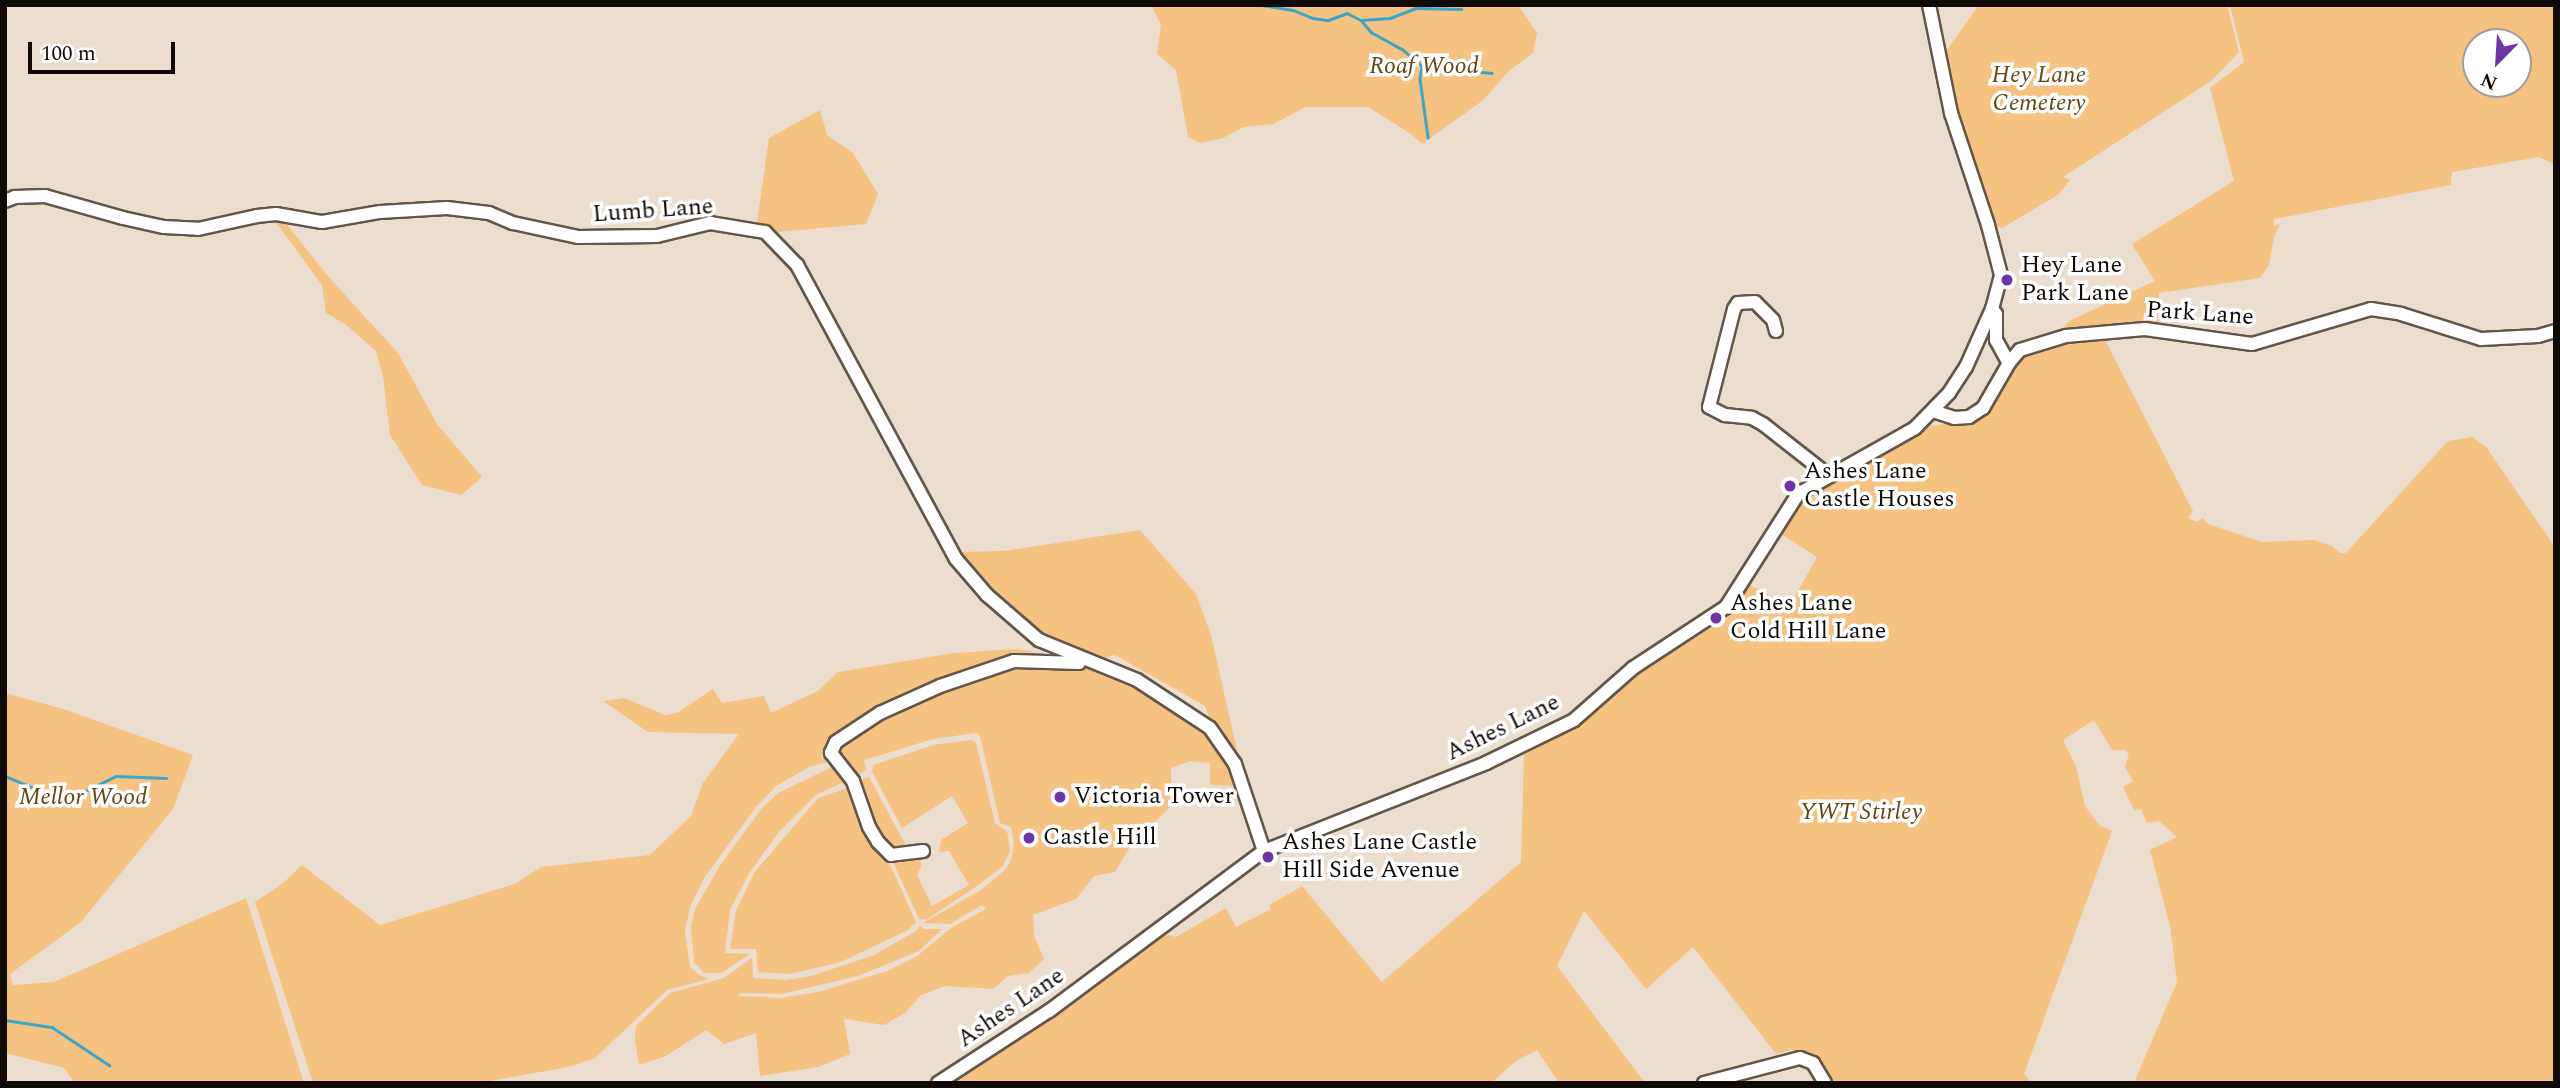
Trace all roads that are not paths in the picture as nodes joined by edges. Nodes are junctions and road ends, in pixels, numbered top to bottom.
1 (1930, 5) edge
2 (5, 201) edge
3 (1992, 309) junction
4 (1776, 331) dead end
5 (2555, 331) edge
6 (2008, 363) junction
7 (1933, 411) junction
8 (1828, 475) junction
9 (1089, 660) junction
10 (923, 851) dead end
11 (1264, 851) junction
12 (938, 1083) edge
13 (1704, 1083) edge
14 (1825, 1083) edge

1 - 3 street
2 - 9 street, Lumb Lane
3 - 6 street
3 - 7 street, Ashes Lane
4 - 8 street
5 - 6 street, Park Lane
6 - 7 street, Park Lane
7 - 8 street, Ashes Lane
8 - 11 street, Ashes Lane
9 - 10 street
9 - 11 street, Lumb Lane
11 - 12 street, Ashes Lane
13 - 14 street

